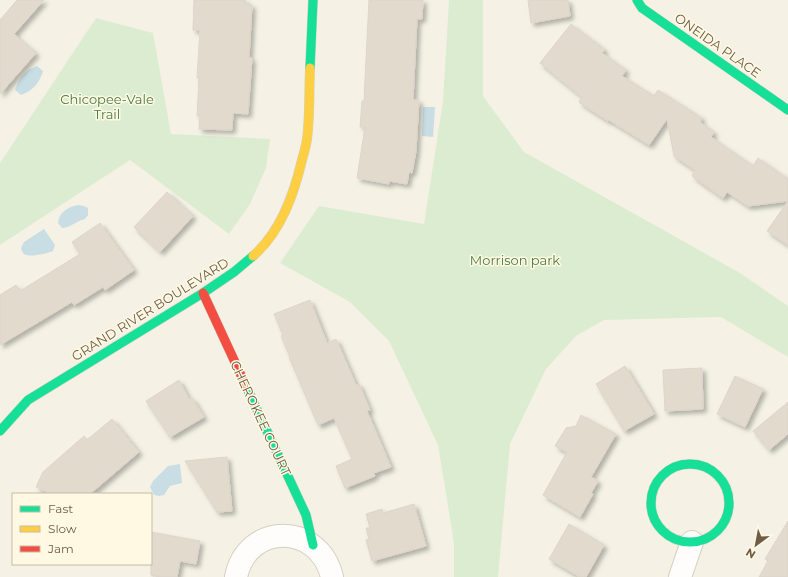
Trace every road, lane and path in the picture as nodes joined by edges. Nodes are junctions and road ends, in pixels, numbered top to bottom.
1 (313, 0) edge
2 (637, 0) edge
3 (788, 110) edge
4 (203, 293) junction
5 (0, 431) edge
6 (692, 542) junction
7 (313, 545) junction
8 (236, 577) edge
9 (332, 577) edge
10 (680, 577) edge

1 - 4 street, GRAND RIVER BOULEVARD
2 - 3 street, ONEIDA PLACE
4 - 5 street, GRAND RIVER BOULEVARD
4 - 7 street, CHEROKEE COURT
6 - 6 street
6 - 10 street
7 - 8 street, CHEROKEE COURT
7 - 9 street, CHEROKEE COURT

